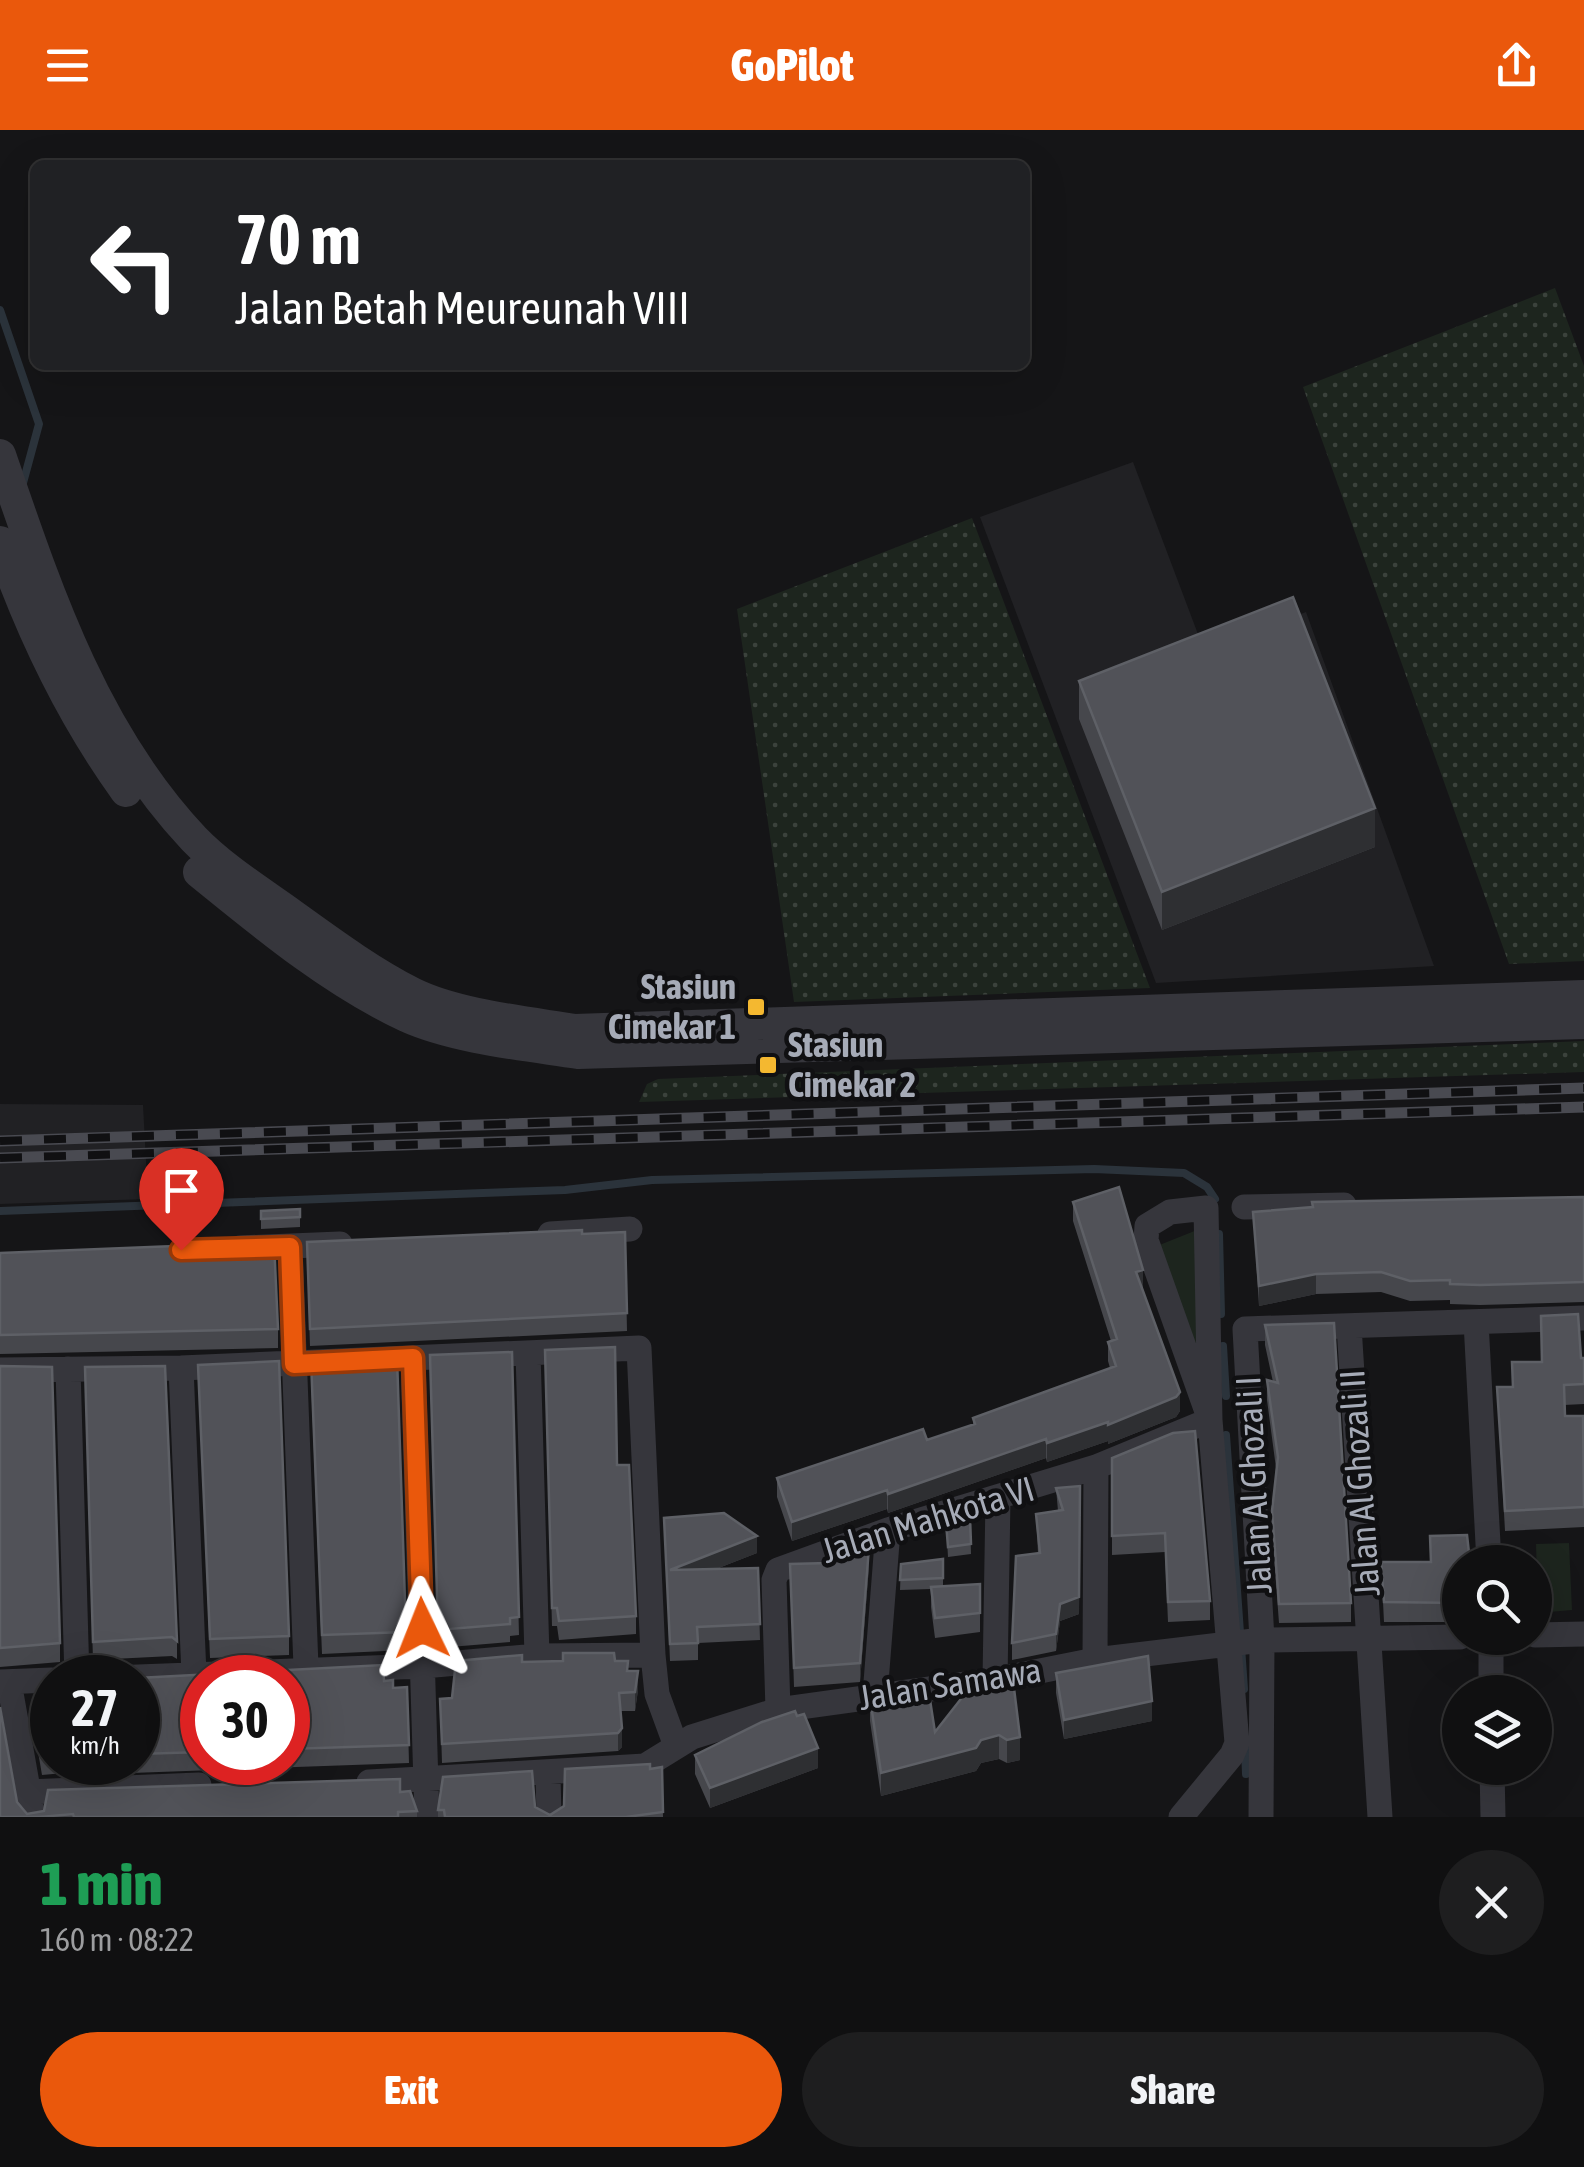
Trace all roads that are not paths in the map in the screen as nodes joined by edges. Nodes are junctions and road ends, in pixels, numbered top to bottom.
1 (5, 477) edge
2 (12, 547) edge
3 (1584, 996) edge
4 (1584, 1023) edge
5 (1088, 1025) junction
6 (1376, 1205) edge
7 (1244, 1207) dead end
8 (630, 1230) dead end
9 (517, 1235) edge
10 (366, 1243) edge
11 (290, 1247) junction
12 (213, 1249) edge
13 (1584, 1318) edge
14 (1476, 1322) junction
15 (1349, 1326) junction
16 (528, 1353) junction
17 (413, 1358) junction
18 (294, 1364) junction
19 (181, 1368) junction
20 (68, 1369) junction
21 (0, 1370) edge
22 (1210, 1420) junction
23 (1096, 1467) junction
24 (998, 1498) junction
25 (888, 1530) junction
26 (1487, 1545) edge
27 (1584, 1634) edge
28 (1552, 1635) edge
29 (1442, 1638) edge
30 (1368, 1640) junction
31 (1245, 1643) junction
32 (69, 1655) edge
33 (193, 1655) edge
34 (305, 1655) edge
35 (653, 1655) junction
36 (537, 1656) junction
37 (1095, 1660) junction
38 (424, 1666) junction
39 (310, 1668) edge
40 (30, 1680) edge
41 (995, 1680) junction
42 (4, 1682) edge
43 (875, 1695) junction
44 (778, 1710) junction
45 (676, 1746) junction
46 (548, 1775) junction
47 (426, 1780) junction
48 (347, 1782) edge
49 (229, 1785) edge
50 (1492, 1785) edge
51 (30, 1804) edge
52 (427, 1817) edge
53 (549, 1817) edge
54 (1181, 1817) edge
55 (1261, 1817) edge
56 (1380, 1817) edge
57 (1493, 1817) edge

1 - 2 street
2 - 5 street
2 - 5 street
3 - 5 street
4 - 5 street
6 - 7 street
8 - 9 street
10 - 11 street
11 - 12 street
11 - 18 street
13 - 14 street
14 - 15 street
14 - 26 street
15 - 30 street, Jalan Al Ghozali II
15 - 31 street, Jalan Al Ghozali I
16 - 17 street
16 - 35 street
16 - 36 street
17 - 18 street
17 - 38 street
18 - 19 street
18 - 34 street
19 - 20 street
19 - 33 street
20 - 21 street
20 - 32 street
22 - 22 street
22 - 23 street, Jalan Mahkota VI
22 - 31 street
23 - 24 street, Jalan Mahkota VI
23 - 37 street
24 - 25 street, Jalan Mahkota VI
24 - 41 street
25 - 43 street
25 - 44 street, Jalan Mahkota VI
27 - 28 street
29 - 30 street, Jalan Samawa
30 - 31 street, Jalan Samawa
30 - 56 street, Jalan Al Ghozali II
31 - 37 street, Jalan Samawa
31 - 54 street
31 - 55 street
35 - 36 street
35 - 45 street
36 - 38 street
37 - 41 street, Jalan Samawa
38 - 39 street
38 - 47 street
40 - 42 street
41 - 43 street, Jalan Samawa
42 - 51 street
43 - 44 street, Jalan Samawa
44 - 45 street, Jalan Samawa
45 - 46 street, Jalan Samawa
46 - 47 street, Jalan Samawa
46 - 53 street
47 - 48 street, Jalan Samawa
47 - 52 street
49 - 51 street
50 - 57 street

